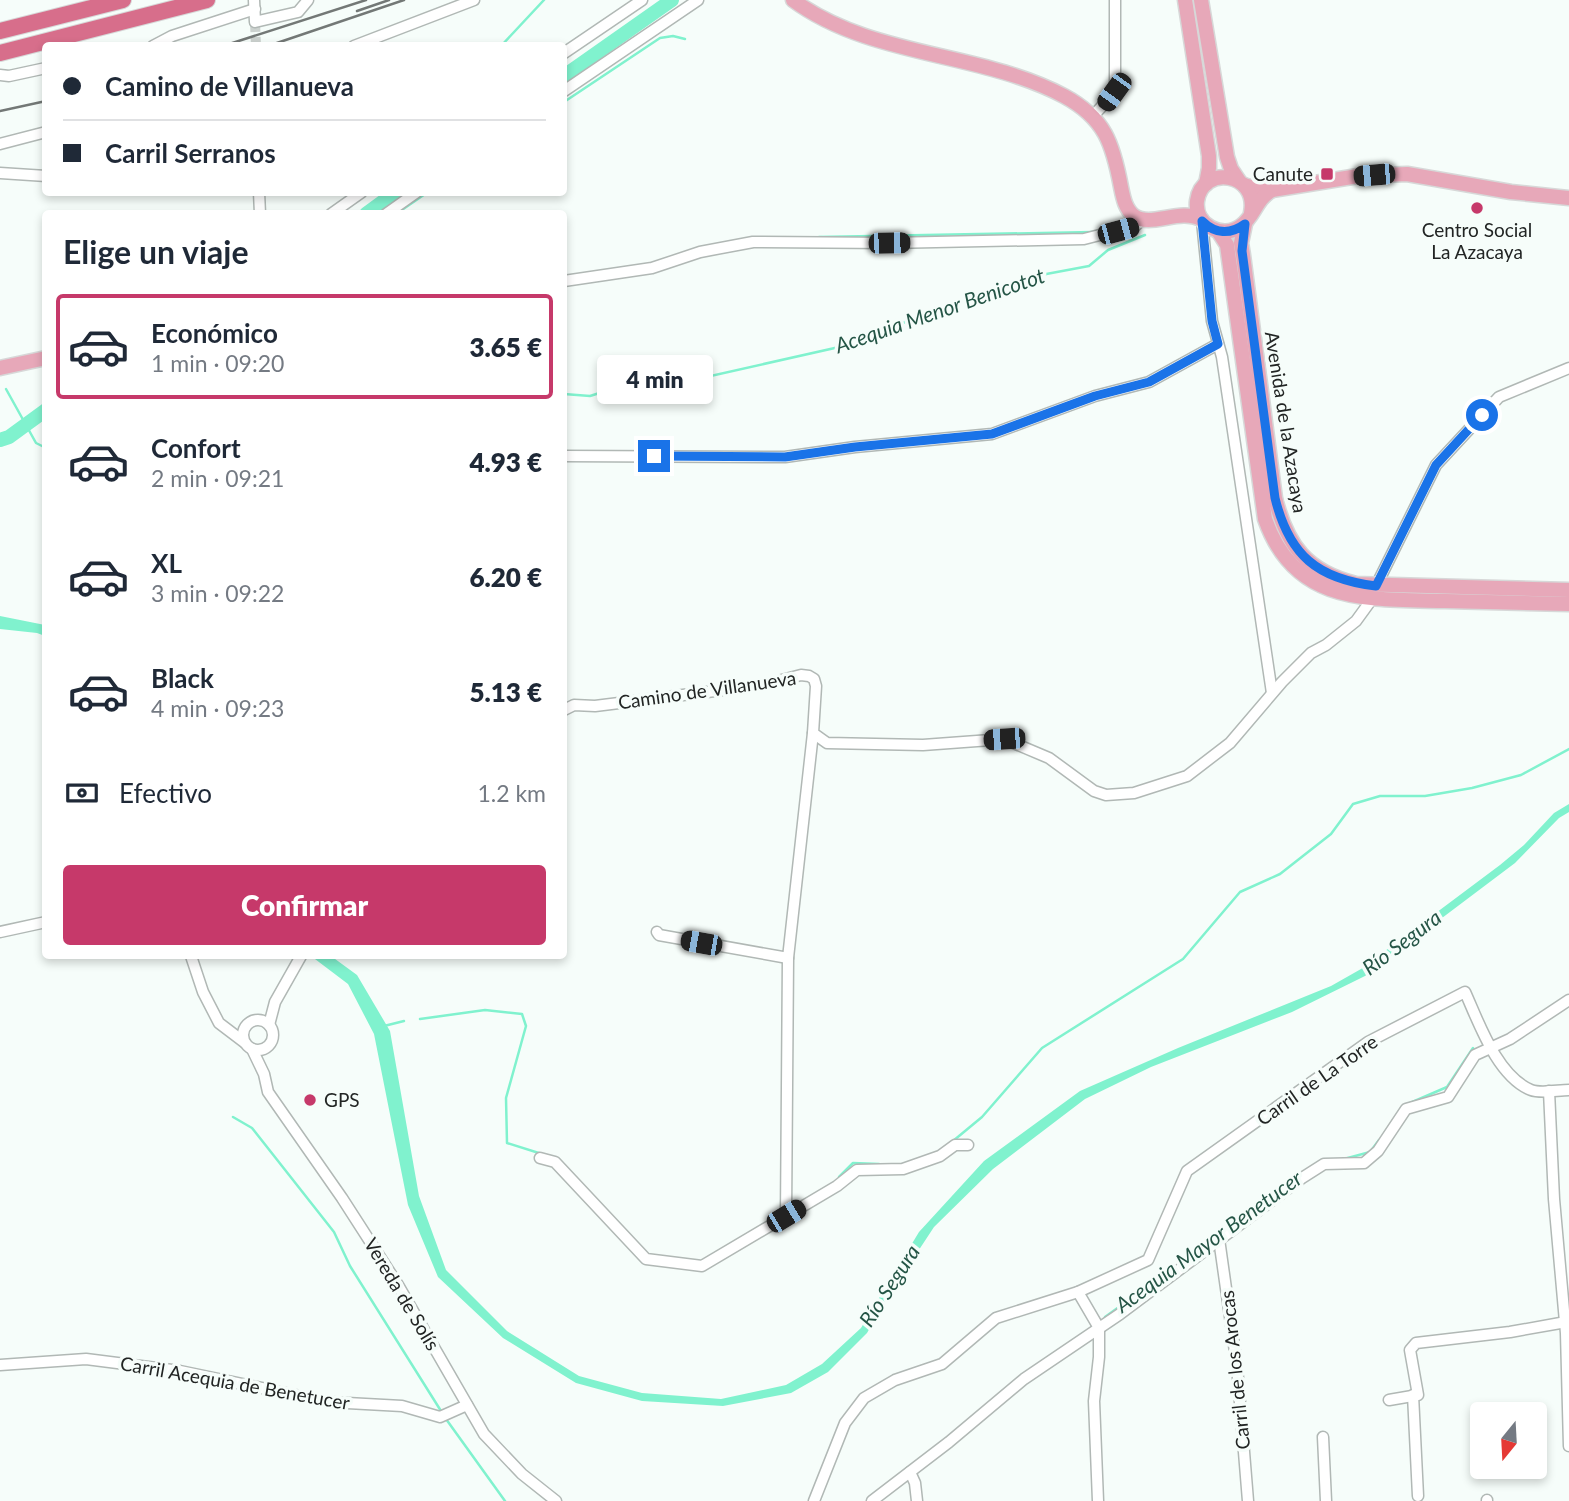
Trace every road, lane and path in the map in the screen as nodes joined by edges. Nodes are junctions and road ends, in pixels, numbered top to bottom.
1 (123, 0) edge
2 (207, 0) edge
3 (308, 0) edge
4 (474, 0) edge
5 (642, 0) edge
6 (698, 0) edge
7 (793, 0) edge
8 (1115, 0) edge
9 (1185, 0) edge
10 (1201, 0) edge
11 (255, 5) edge
12 (2, 31) edge
13 (42, 42) edge
14 (42, 42) edge
15 (161, 42) edge
16 (364, 42) edge
17 (567, 51) edge
18 (3, 52) edge
19 (42, 69) edge
20 (0, 75) edge
21 (567, 89) edge
22 (1093, 116) junction
23 (42, 133) edge
24 (0, 144) edge
25 (0, 173) edge
26 (42, 176) edge
27 (1241, 183) junction
28 (1202, 190) junction
29 (1272, 190) junction
30 (356, 196) edge
31 (411, 196) edge
32 (1569, 198) edge
33 (337, 210) edge
34 (391, 210) edge
35 (1169, 216) junction
36 (1248, 218) junction
37 (1143, 219) junction
38 (1202, 220) junction
39 (1218, 231) junction
40 (567, 281) edge
41 (1218, 344) junction
42 (42, 359) edge
43 (0, 368) edge
44 (1569, 368) edge
45 (567, 456) edge
46 (1569, 590) edge
47 (1374, 592) junction
48 (1569, 604) edge
49 (1272, 693) junction
50 (567, 708) edge
51 (813, 733) junction
52 (42, 923) edge
53 (0, 932) edge
54 (657, 932) dead end
55 (788, 958) junction
56 (192, 959) edge
57 (300, 959) edge
58 (1569, 1000) edge
59 (275, 1002) junction
60 (256, 1020) junction
61 (219, 1023) junction
62 (269, 1025) junction
63 (244, 1027) junction
64 (248, 1045) junction
65 (266, 1047) junction
66 (1490, 1047) junction
67 (264, 1073) junction
68 (1549, 1090) junction
69 (1569, 1090) edge
70 (968, 1145) dead end
71 (540, 1158) dead end
72 (786, 1216) junction
73 (1219, 1239) junction
74 (1078, 1292) junction
75 (1566, 1322) junction
76 (1099, 1328) junction
77 (0, 1365) edge
78 (1413, 1395) junction
79 (1389, 1400) dead end
80 (467, 1405) junction
81 (1323, 1437) dead end
82 (1569, 1446) edge
83 (910, 1472) junction
84 (1418, 1496) dead end
85 (556, 1501) edge
86 (814, 1501) edge
87 (873, 1501) edge
88 (917, 1501) edge
89 (1098, 1501) edge
90 (1248, 1501) edge
91 (1326, 1501) edge

1 - 12 highway
2 - 14 highway
3 - 11 street
4 - 16 street
5 - 17 street
6 - 21 street
7 - 22 main road
8 - 22 street
9 - 28 main road
10 - 27 main road
11 - 15 street
13 - 18 highway
19 - 20 street
22 - 37 main road
23 - 24 street
25 - 26 street
27 - 28 main road
27 - 29 main road
27 - 36 main road
28 - 35 main road
28 - 38 main road
29 - 32 main road
29 - 36 main road
30 - 33 street
31 - 34 street
35 - 37 main road
35 - 38 main road
36 - 39 main road
36 - 47 main road, Avenida de la Azacaya
37 - 40 street
38 - 39 main road
38 - 41 street
39 - 47 main road, Avenida de la Azacaya
41 - 45 street
41 - 49 street
42 - 43 main road
44 - 47 street
46 - 47 main road, Avenida de la Azacaya
47 - 48 main road, Avenida de la Azacaya
47 - 49 street
49 - 51 street
50 - 51 street, Camino de Villanueva
51 - 55 street
52 - 53 street
54 - 55 street
55 - 72 street
56 - 61 street
57 - 59 street
58 - 66 street
59 - 60 street
59 - 62 street
60 - 62 street
60 - 63 street
61 - 63 street
61 - 64 street
62 - 65 street
63 - 64 street
64 - 65 street
64 - 67 street, Vereda de Solís
65 - 67 street, Vereda de Solís
66 - 68 street, Carril de La Torre
66 - 73 street
66 - 74 street, Carril de La Torre
67 - 80 street, Vereda de Solís
68 - 69 street, Carril de La Torre
68 - 75 street
70 - 72 street
71 - 72 street
73 - 76 street
73 - 90 street, Carril de los Arocas
74 - 76 street
74 - 86 street
75 - 78 street
75 - 82 street
76 - 83 street
76 - 89 street
77 - 80 street, Carril Acequia de Benetucer
78 - 79 street
78 - 84 street
80 - 85 street, Vereda de Solís
81 - 91 street
83 - 87 street
83 - 88 street

